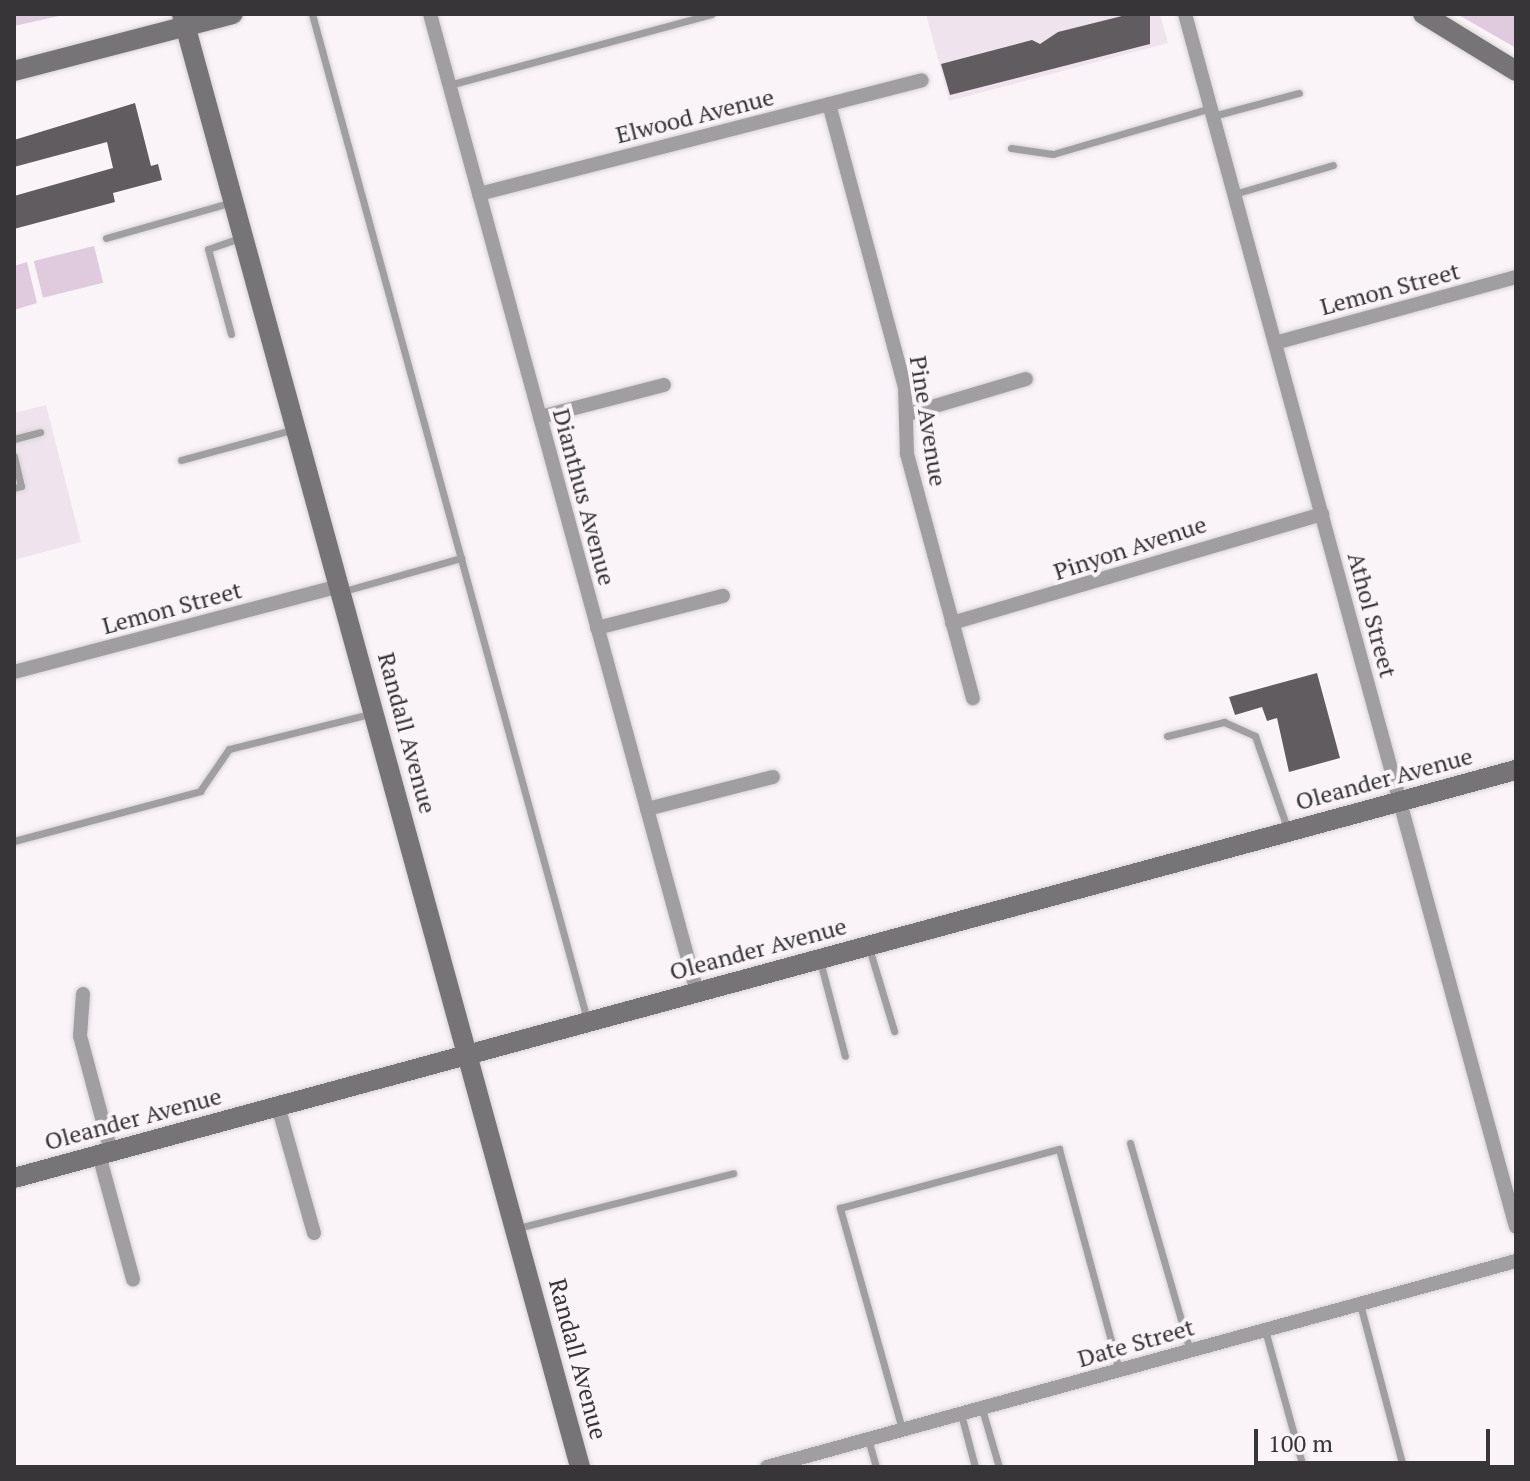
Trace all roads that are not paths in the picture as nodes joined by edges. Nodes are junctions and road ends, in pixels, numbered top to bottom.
1 (233, 14) edge
2 (312, 14) edge
3 (430, 14) edge
4 (712, 14) edge
5 (1185, 14) edge
6 (1423, 14) edge
7 (184, 20) edge
8 (14, 71) edge
9 (1516, 71) edge
10 (922, 80) dead end
11 (449, 85) junction
12 (1299, 93) dead end
13 (829, 104) junction
14 (1212, 112) junction
15 (1011, 148) dead end
16 (1333, 165) dead end
17 (479, 194) junction
18 (1234, 194) junction
19 (235, 202) junction
20 (244, 237) junction
21 (106, 238) dead end
22 (1516, 277) edge
23 (231, 334) dead end
24 (1275, 343) junction
25 (1026, 379) dead end
26 (664, 385) dead end
27 (908, 414) junction
28 (540, 417) junction
29 (297, 429) junction
30 (40, 432) dead end
31 (14, 439) edge
32 (14, 456) edge
33 (181, 460) dead end
34 (14, 488) edge
35 (1322, 514) junction
36 (461, 558) junction
37 (341, 589) junction
38 (723, 596) dead end
39 (952, 623) junction
40 (597, 628) junction
41 (14, 672) edge
42 (973, 698) dead end
43 (375, 712) junction
44 (1167, 736) dead end
45 (1516, 770) edge
46 (773, 777) dead end
47 (1400, 801) junction
48 (647, 809) junction
49 (1288, 832) junction
50 (14, 841) edge
51 (869, 946) junction
52 (820, 959) junction
53 (697, 992) junction
54 (83, 994) dead end
55 (588, 1022) junction
56 (894, 1031) dead end
57 (469, 1054) junction
58 (845, 1056) dead end
59 (278, 1106) junction
60 (1130, 1143) dead end
61 (105, 1153) junction
62 (733, 1173) dead end
63 (14, 1178) edge
64 (1516, 1227) edge
65 (516, 1229) junction
66 (314, 1233) dead end
67 (1516, 1261) edge
68 (133, 1279) dead end
69 (1360, 1304) junction
70 (1265, 1330) junction
71 (1190, 1351) junction
72 (1119, 1370) junction
73 (982, 1409) junction
74 (961, 1414) junction
75 (902, 1430) junction
76 (868, 1439) junction
77 (795, 1463) edge
78 (580, 1467) edge
79 (767, 1467) edge
80 (876, 1467) edge
81 (975, 1467) edge
82 (999, 1467) edge
83 (1303, 1467) edge
84 (1403, 1467) edge

1 - 7 street
2 - 36 lane
3 - 11 street, Dianthus Avenue
4 - 11 lane
5 - 14 street, Athol Street
6 - 9 street
7 - 8 street
7 - 19 street, Randall Avenue
10 - 13 street, Elwood Avenue
11 - 17 street, Dianthus Avenue
12 - 14 lane
13 - 17 street, Elwood Avenue
13 - 27 street, Pine Avenue
14 - 15 lane
14 - 18 street, Athol Street
16 - 18 lane
17 - 28 street, Dianthus Avenue
18 - 24 street, Athol Street
19 - 20 street, Randall Avenue
19 - 21 lane
20 - 23 lane
20 - 29 street, Randall Avenue
22 - 24 street, Lemon Street
24 - 35 street, Athol Street
25 - 27 street
26 - 28 street
27 - 39 street, Pine Avenue
28 - 40 street, Dianthus Avenue
29 - 33 lane
29 - 37 street, Randall Avenue
30 - 31 lane
32 - 34 lane
35 - 39 street, Pinyon Avenue
35 - 47 street, Athol Street
36 - 37 lane
36 - 55 lane
37 - 41 street, Lemon Street
37 - 43 street, Randall Avenue
38 - 40 street
39 - 42 street, Pine Avenue
40 - 48 street, Dianthus Avenue
43 - 50 lane
43 - 57 street, Randall Avenue
44 - 49 lane
45 - 47 street, Oleander Avenue
46 - 48 street
47 - 49 street, Oleander Avenue
47 - 64 street, Athol Street
48 - 53 street, Dianthus Avenue
49 - 51 street, Oleander Avenue
51 - 52 street, Oleander Avenue
51 - 56 lane
52 - 53 street, Oleander Avenue
52 - 58 lane
53 - 55 street, Oleander Avenue
54 - 61 street
55 - 57 street, Oleander Avenue
57 - 59 street, Oleander Avenue
57 - 65 street, Randall Avenue
59 - 61 street, Oleander Avenue
59 - 66 street
60 - 71 lane
61 - 63 street, Oleander Avenue
61 - 68 street
62 - 65 lane
65 - 78 street, Randall Avenue
67 - 69 street, Date Street
69 - 70 street, Date Street
69 - 84 lane
70 - 71 street, Date Street
70 - 83 lane
71 - 72 street, Date Street
72 - 73 street, Date Street
72 - 75 lane
73 - 74 street, Date Street
73 - 82 lane
74 - 75 street, Date Street
74 - 81 lane
75 - 76 street, Date Street
76 - 77 street, Date Street
76 - 80 lane
77 - 79 street, Date Street

